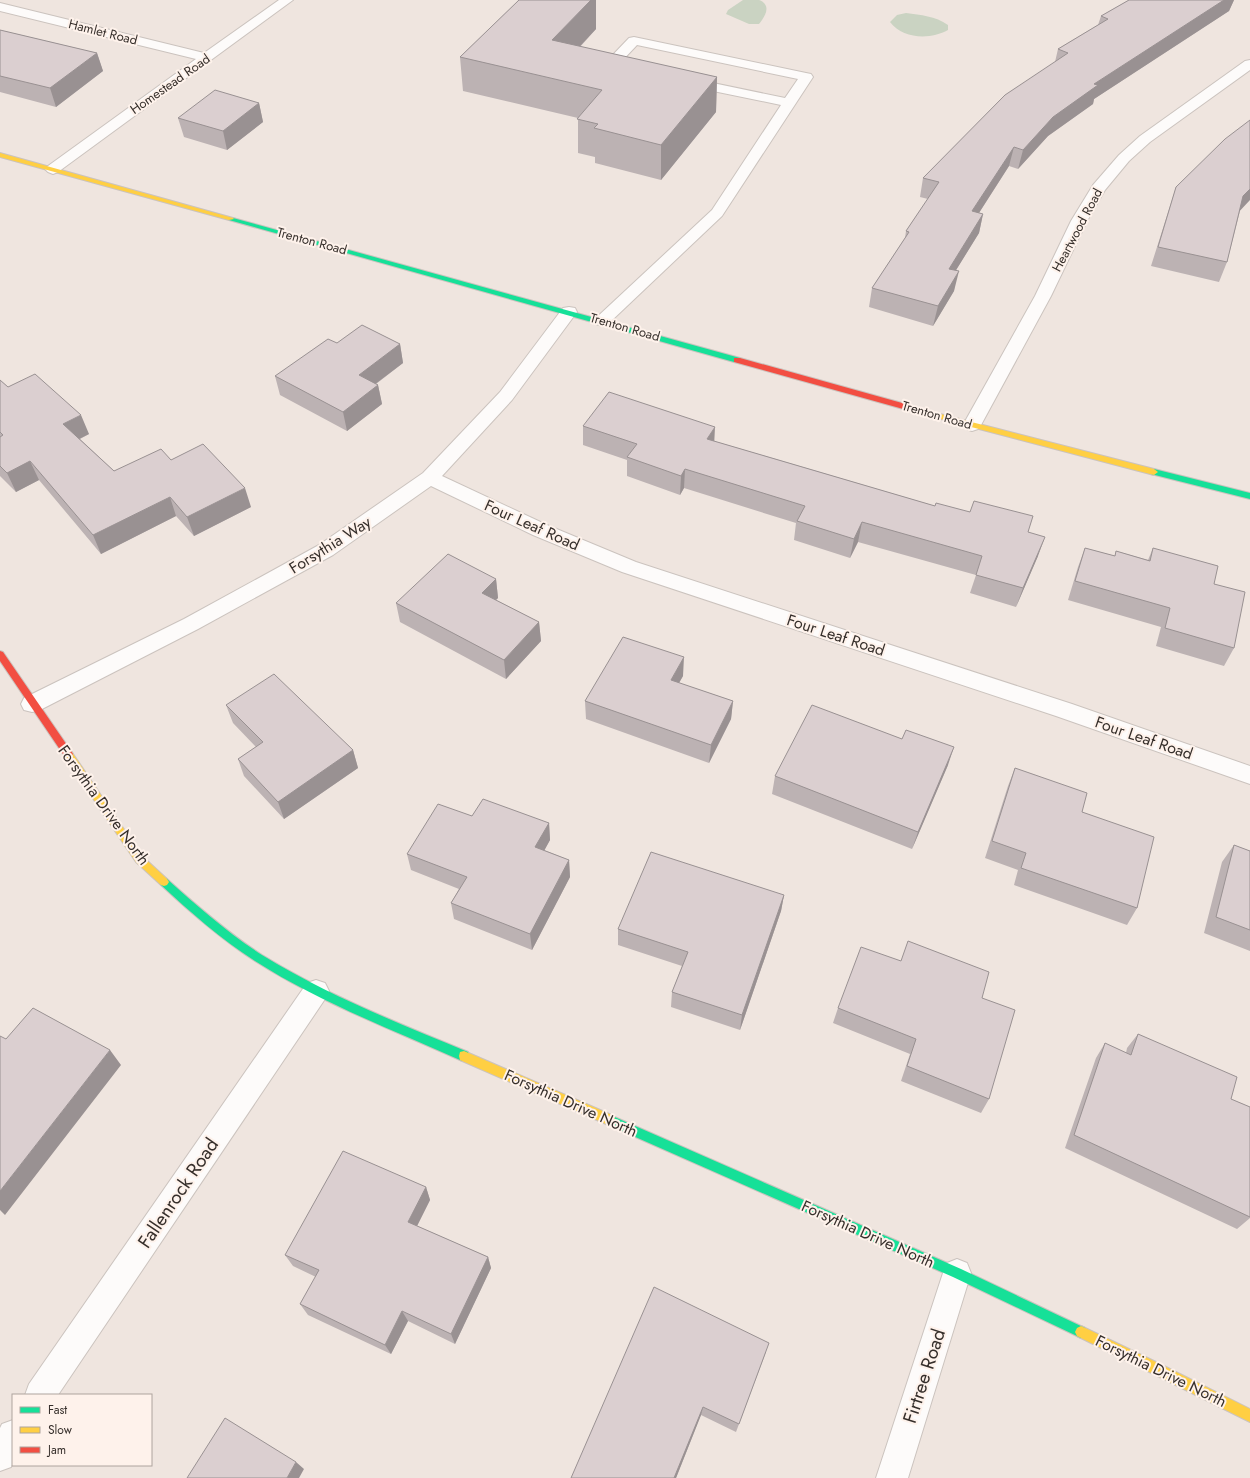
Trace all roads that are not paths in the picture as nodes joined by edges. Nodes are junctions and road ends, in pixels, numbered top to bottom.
1 (287, 0) edge
2 (0, 7) edge
3 (207, 58) junction
4 (1250, 64) edge
5 (642, 71) edge
6 (680, 80) edge
7 (789, 103) junction
8 (0, 155) edge
9 (53, 169) junction
10 (569, 312) junction
11 (602, 321) junction
12 (972, 424) junction
13 (430, 478) junction
14 (1250, 496) edge
15 (0, 654) edge
16 (32, 704) junction
17 (1250, 775) edge
18 (316, 991) junction
19 (957, 1273) junction
20 (41, 1394) edge
21 (1250, 1416) edge
22 (12, 1438) edge
23 (0, 1456) edge
24 (892, 1478) edge

1 - 3 street, Homestead Road
2 - 3 street, Hamlet Road
3 - 9 street, Homestead Road
4 - 12 street, Heartwood Road
5 - 7 lane
6 - 7 lane
7 - 11 lane
8 - 9 main road, Trenton Road
9 - 10 main road, Trenton Road
10 - 11 main road, Trenton Road
10 - 13 street, Forsythia Way
11 - 12 main road, Trenton Road
12 - 14 main road, Trenton Road
13 - 16 street, Forsythia Way
13 - 17 street, Four Leaf Road
15 - 16 main road, Forsythia Drive North
16 - 18 main road, Forsythia Drive North
18 - 19 main road, Forsythia Drive North
18 - 20 street, Fallenrock Road
19 - 21 main road, Forsythia Drive North
19 - 24 street, Firtree Road
22 - 23 street

